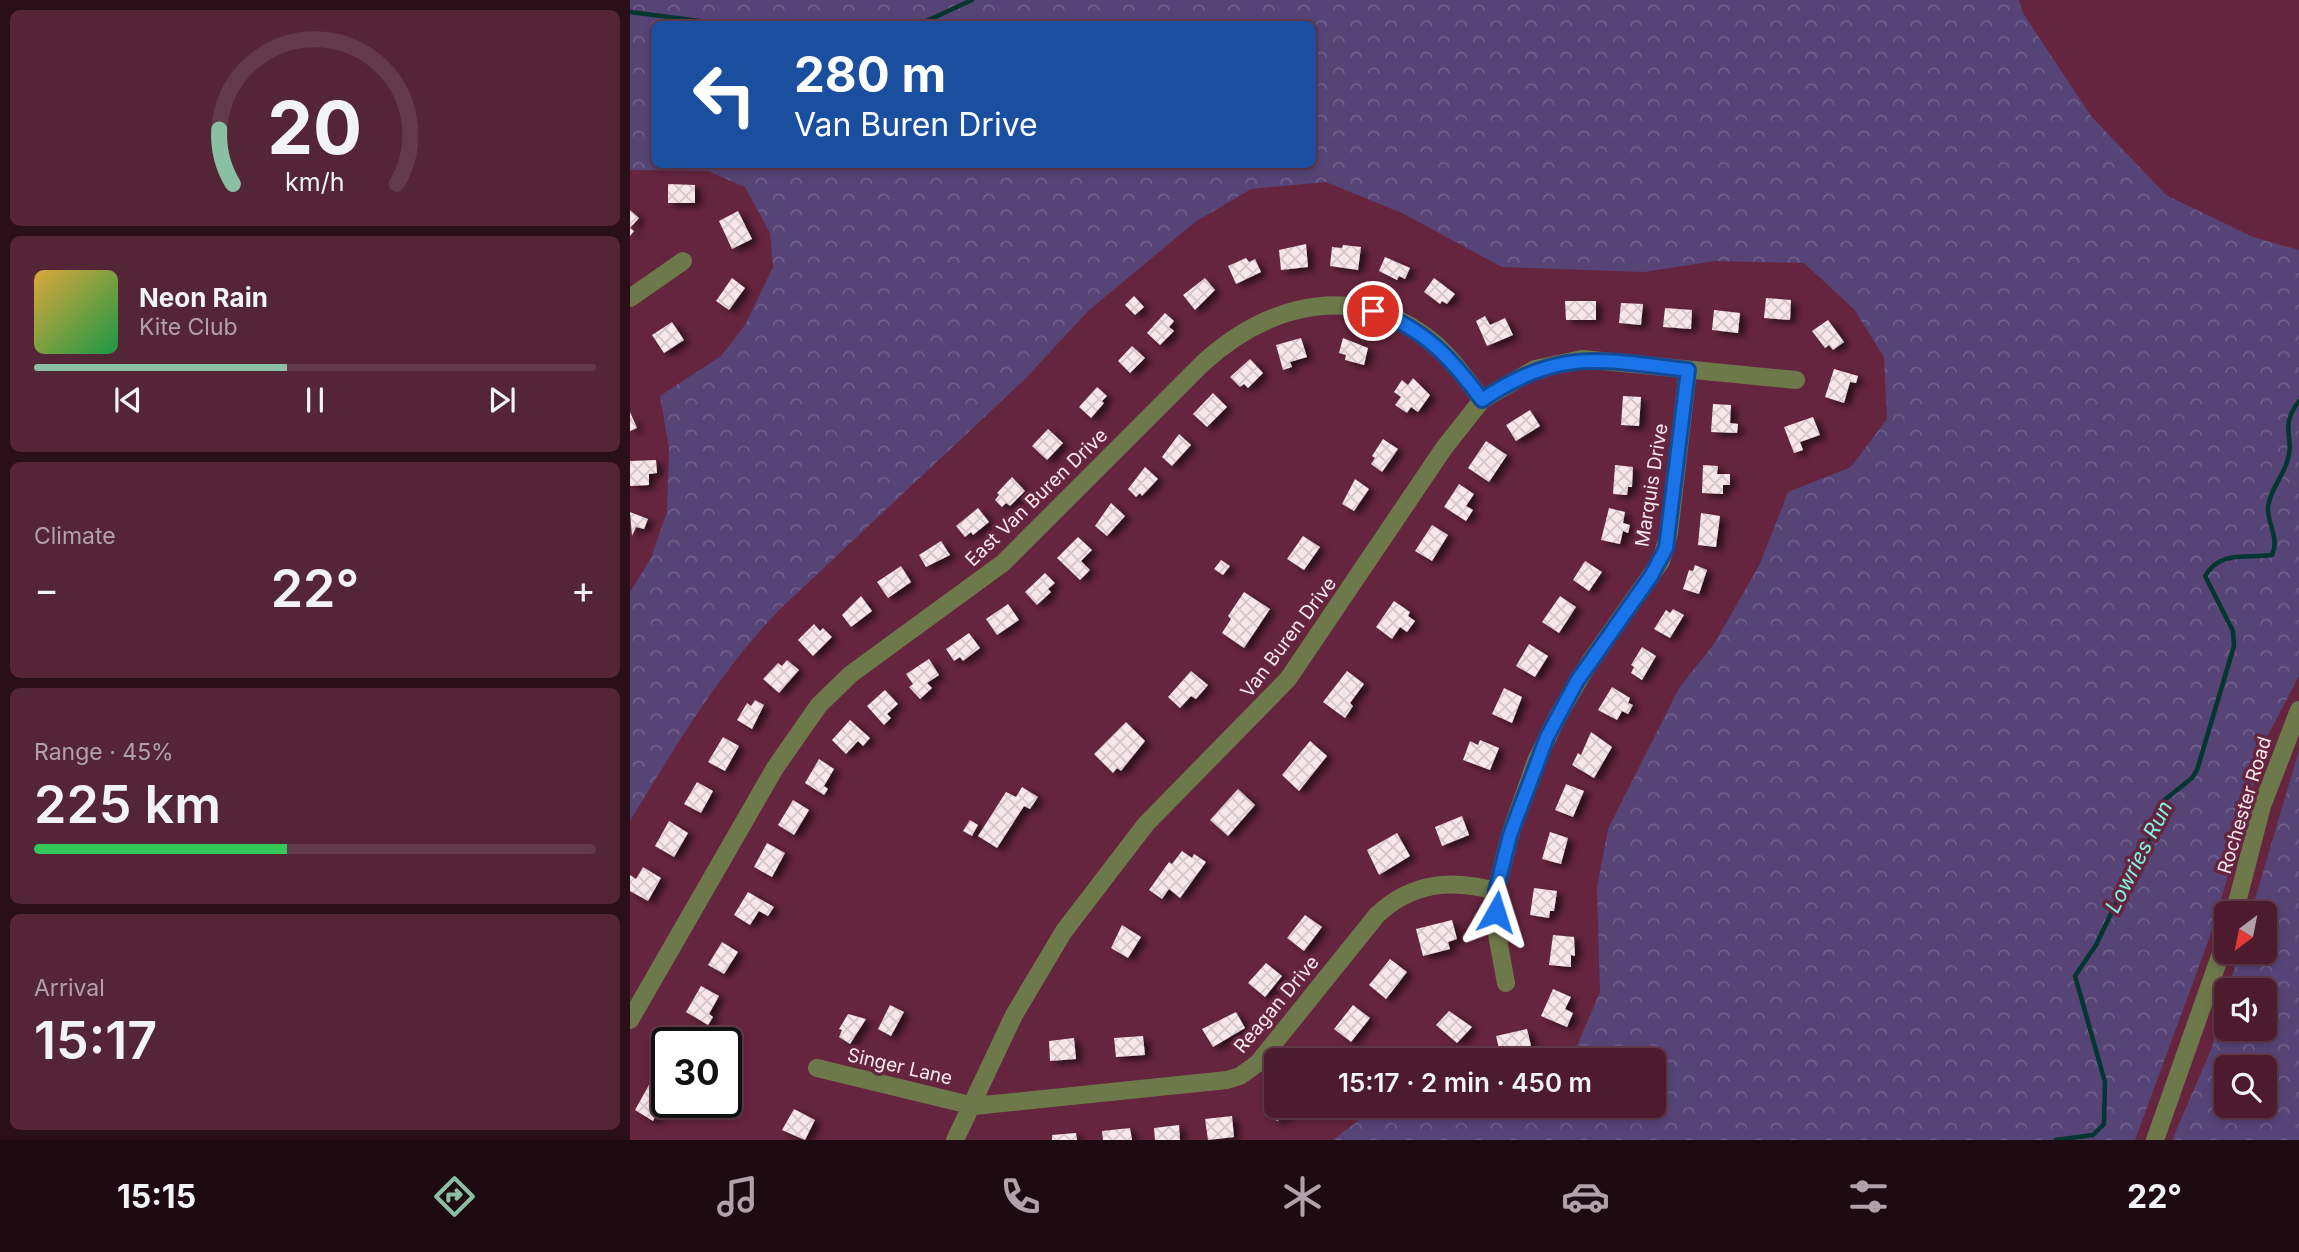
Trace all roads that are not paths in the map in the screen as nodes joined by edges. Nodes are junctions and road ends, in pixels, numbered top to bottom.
1 (683, 261) dead end
2 (630, 298) edge
3 (1688, 370) junction
4 (1796, 380) dead end
5 (1482, 400) junction
6 (2299, 710) edge
7 (1496, 891) junction
8 (2237, 901) edge
9 (2217, 964) edge
10 (1506, 982) dead end
11 (630, 1020) edge
12 (817, 1068) dead end
13 (974, 1106) junction
14 (956, 1140) edge
15 (2155, 1140) edge

1 - 2 street
3 - 4 street
3 - 5 street, Van Buren Drive
3 - 7 street, Marquis Drive
5 - 11 street, East Van Buren Drive
5 - 13 street, Van Buren Drive
6 - 8 street, Rochester Road
7 - 10 street, Marquis Drive
7 - 13 street, Reagan Drive
9 - 15 street
12 - 13 street, Singer Lane
13 - 14 street, Van Buren Drive

